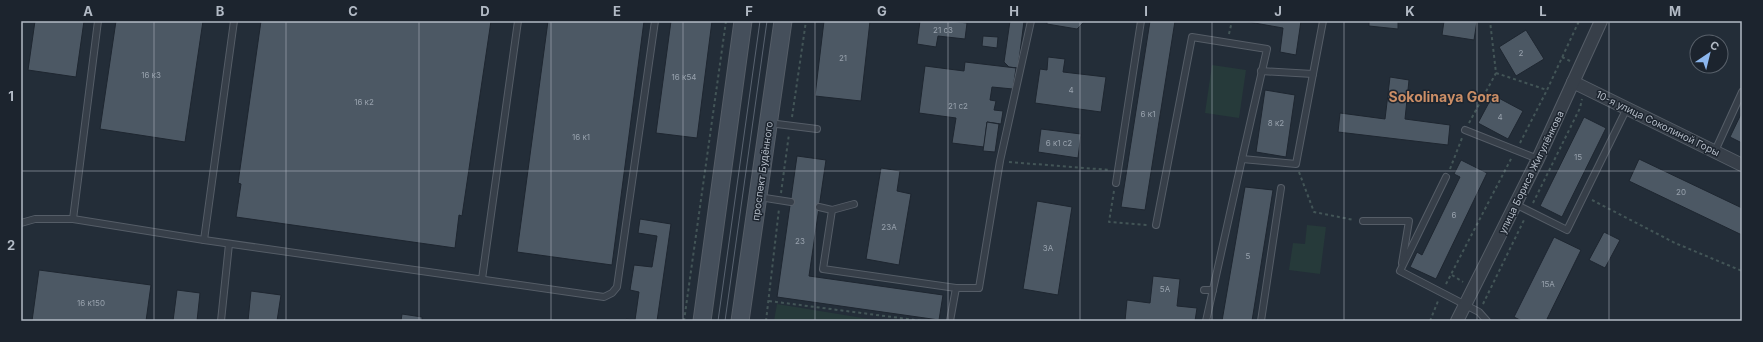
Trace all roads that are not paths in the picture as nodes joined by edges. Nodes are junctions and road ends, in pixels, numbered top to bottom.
1 (98, 21) edge
2 (234, 21) edge
3 (518, 21) edge
4 (655, 21) edge
5 (743, 21) edge
6 (783, 21) edge
7 (1031, 21) edge
8 (1141, 21) edge
9 (1323, 21) edge
10 (1601, 21) edge
11 (1261, 71) junction
12 (1313, 74) junction
13 (1573, 82) junction
14 (1742, 92) edge
15 (1627, 108) junction
16 (768, 123) junction
17 (817, 129) dead end
18 (1465, 130) road end
19 (1715, 151) junction
20 (1242, 159) junction
21 (1538, 159) junction
22 (1742, 165) edge
23 (1446, 178) road end
24 (1116, 183) road end
25 (1281, 188) dead end
26 (758, 197) junction
27 (791, 202) dead end
28 (854, 204) dead end
29 (1515, 204) junction
30 (819, 207) dead end
31 (832, 210) junction
32 (73, 219) junction
33 (1363, 221) road end
34 (21, 223) edge
35 (1156, 225) road end
36 (204, 240) junction
37 (229, 244) junction
38 (1400, 271) junction
39 (482, 279) junction
40 (956, 288) junction
41 (1204, 290) dead end
42 (1213, 290) junction
43 (1465, 305) junction
44 (221, 321) edge
45 (702, 321) edge
46 (740, 321) edge
47 (950, 321) edge
48 (1206, 321) edge
49 (1261, 321) edge
50 (1457, 321) edge
51 (1487, 321) edge

1 - 32 lane
2 - 36 lane
3 - 39 lane
4 - 39 lane
5 - 45 main road
6 - 16 main road, проспект Будённого
7 - 40 lane
8 - 24 lane
9 - 12 lane
10 - 13 street, улица Бориса Жигулёнкова
11 - 12 lane
11 - 20 lane
11 - 35 lane
12 - 20 lane
13 - 15 street, 10-я улица Соколиной Горы
13 - 21 street, улица Бориса Жигулёнкова
14 - 19 lane
15 - 19 street, 10-я улица Соколиной Горы
15 - 29 lane
16 - 17 lane
16 - 26 main road, проспект Будённого
18 - 21 lane
19 - 22 street, 10-я улица Соколиной Горы
20 - 42 lane
21 - 29 street, улица Бориса Жигулёнкова
23 - 38 lane
25 - 49 lane
26 - 27 lane
26 - 46 main road, проспект Будённого
28 - 31 lane
29 - 43 street, улица Бориса Жигулёнкова
30 - 31 lane
31 - 40 lane
32 - 34 lane
32 - 36 lane
33 - 38 lane
36 - 37 lane
37 - 39 lane
37 - 44 lane
38 - 43 lane
40 - 47 lane
41 - 42 lane
42 - 48 lane
43 - 50 street, улица Бориса Жигулёнкова
43 - 51 lane

